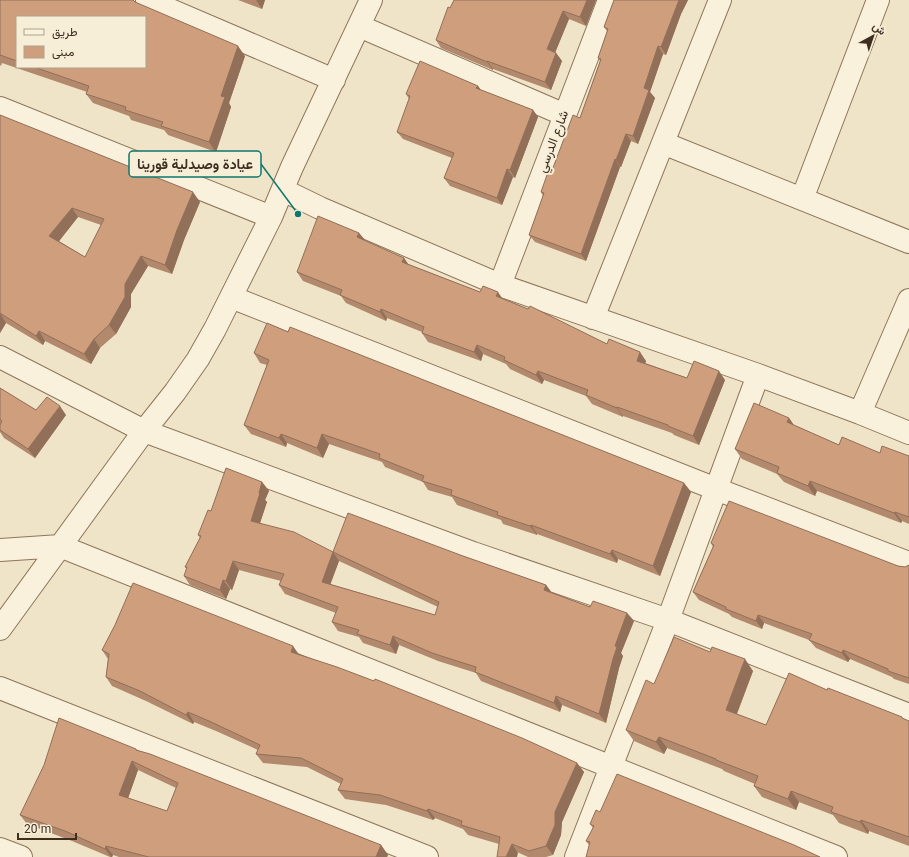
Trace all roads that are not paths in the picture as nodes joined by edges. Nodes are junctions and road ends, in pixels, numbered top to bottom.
1 (147, 0) edge
2 (371, 0) edge
3 (609, 0) edge
4 (878, 0) edge
5 (713, 2) edge
6 (359, 26) junction
7 (334, 80) junction
8 (0, 108) edge
9 (565, 115) junction
10 (663, 143) junction
11 (283, 190) junction
12 (802, 199) junction
13 (271, 217) junction
14 (909, 242) edge
15 (500, 285) junction
16 (231, 297) junction
17 (909, 300) edge
18 (593, 318) junction
19 (0, 357) edge
20 (758, 375) junction
21 (860, 413) junction
22 (144, 430) junction
23 (909, 433) edge
24 (716, 488) junction
25 (60, 546) junction
26 (0, 550) edge
27 (909, 563) edge
28 (668, 620) junction
29 (0, 630) edge
30 (0, 688) edge
31 (909, 715) edge
32 (611, 767) junction
33 (0, 848) edge
34 (420, 856) edge
35 (21, 857) edge
36 (576, 857) edge
37 (836, 857) edge

1 - 7 street
2 - 6 street
3 - 9 street, شارع الدرسي
4 - 12 street
5 - 10 street
6 - 7 street
6 - 9 street
7 - 11 street
8 - 13 street
9 - 15 street, شارع الدرسي
10 - 12 street
10 - 18 street
11 - 13 street
11 - 15 street
12 - 14 street
13 - 16 street
15 - 18 street
16 - 22 street
16 - 24 street
17 - 21 street
18 - 20 street
19 - 22 street
20 - 21 street
20 - 24 street
21 - 23 street
22 - 25 street
22 - 28 street
24 - 27 street
24 - 28 street
25 - 26 street
25 - 29 street
25 - 32 street
28 - 31 street
28 - 32 street
30 - 34 street
32 - 36 street
32 - 37 street
33 - 35 street

